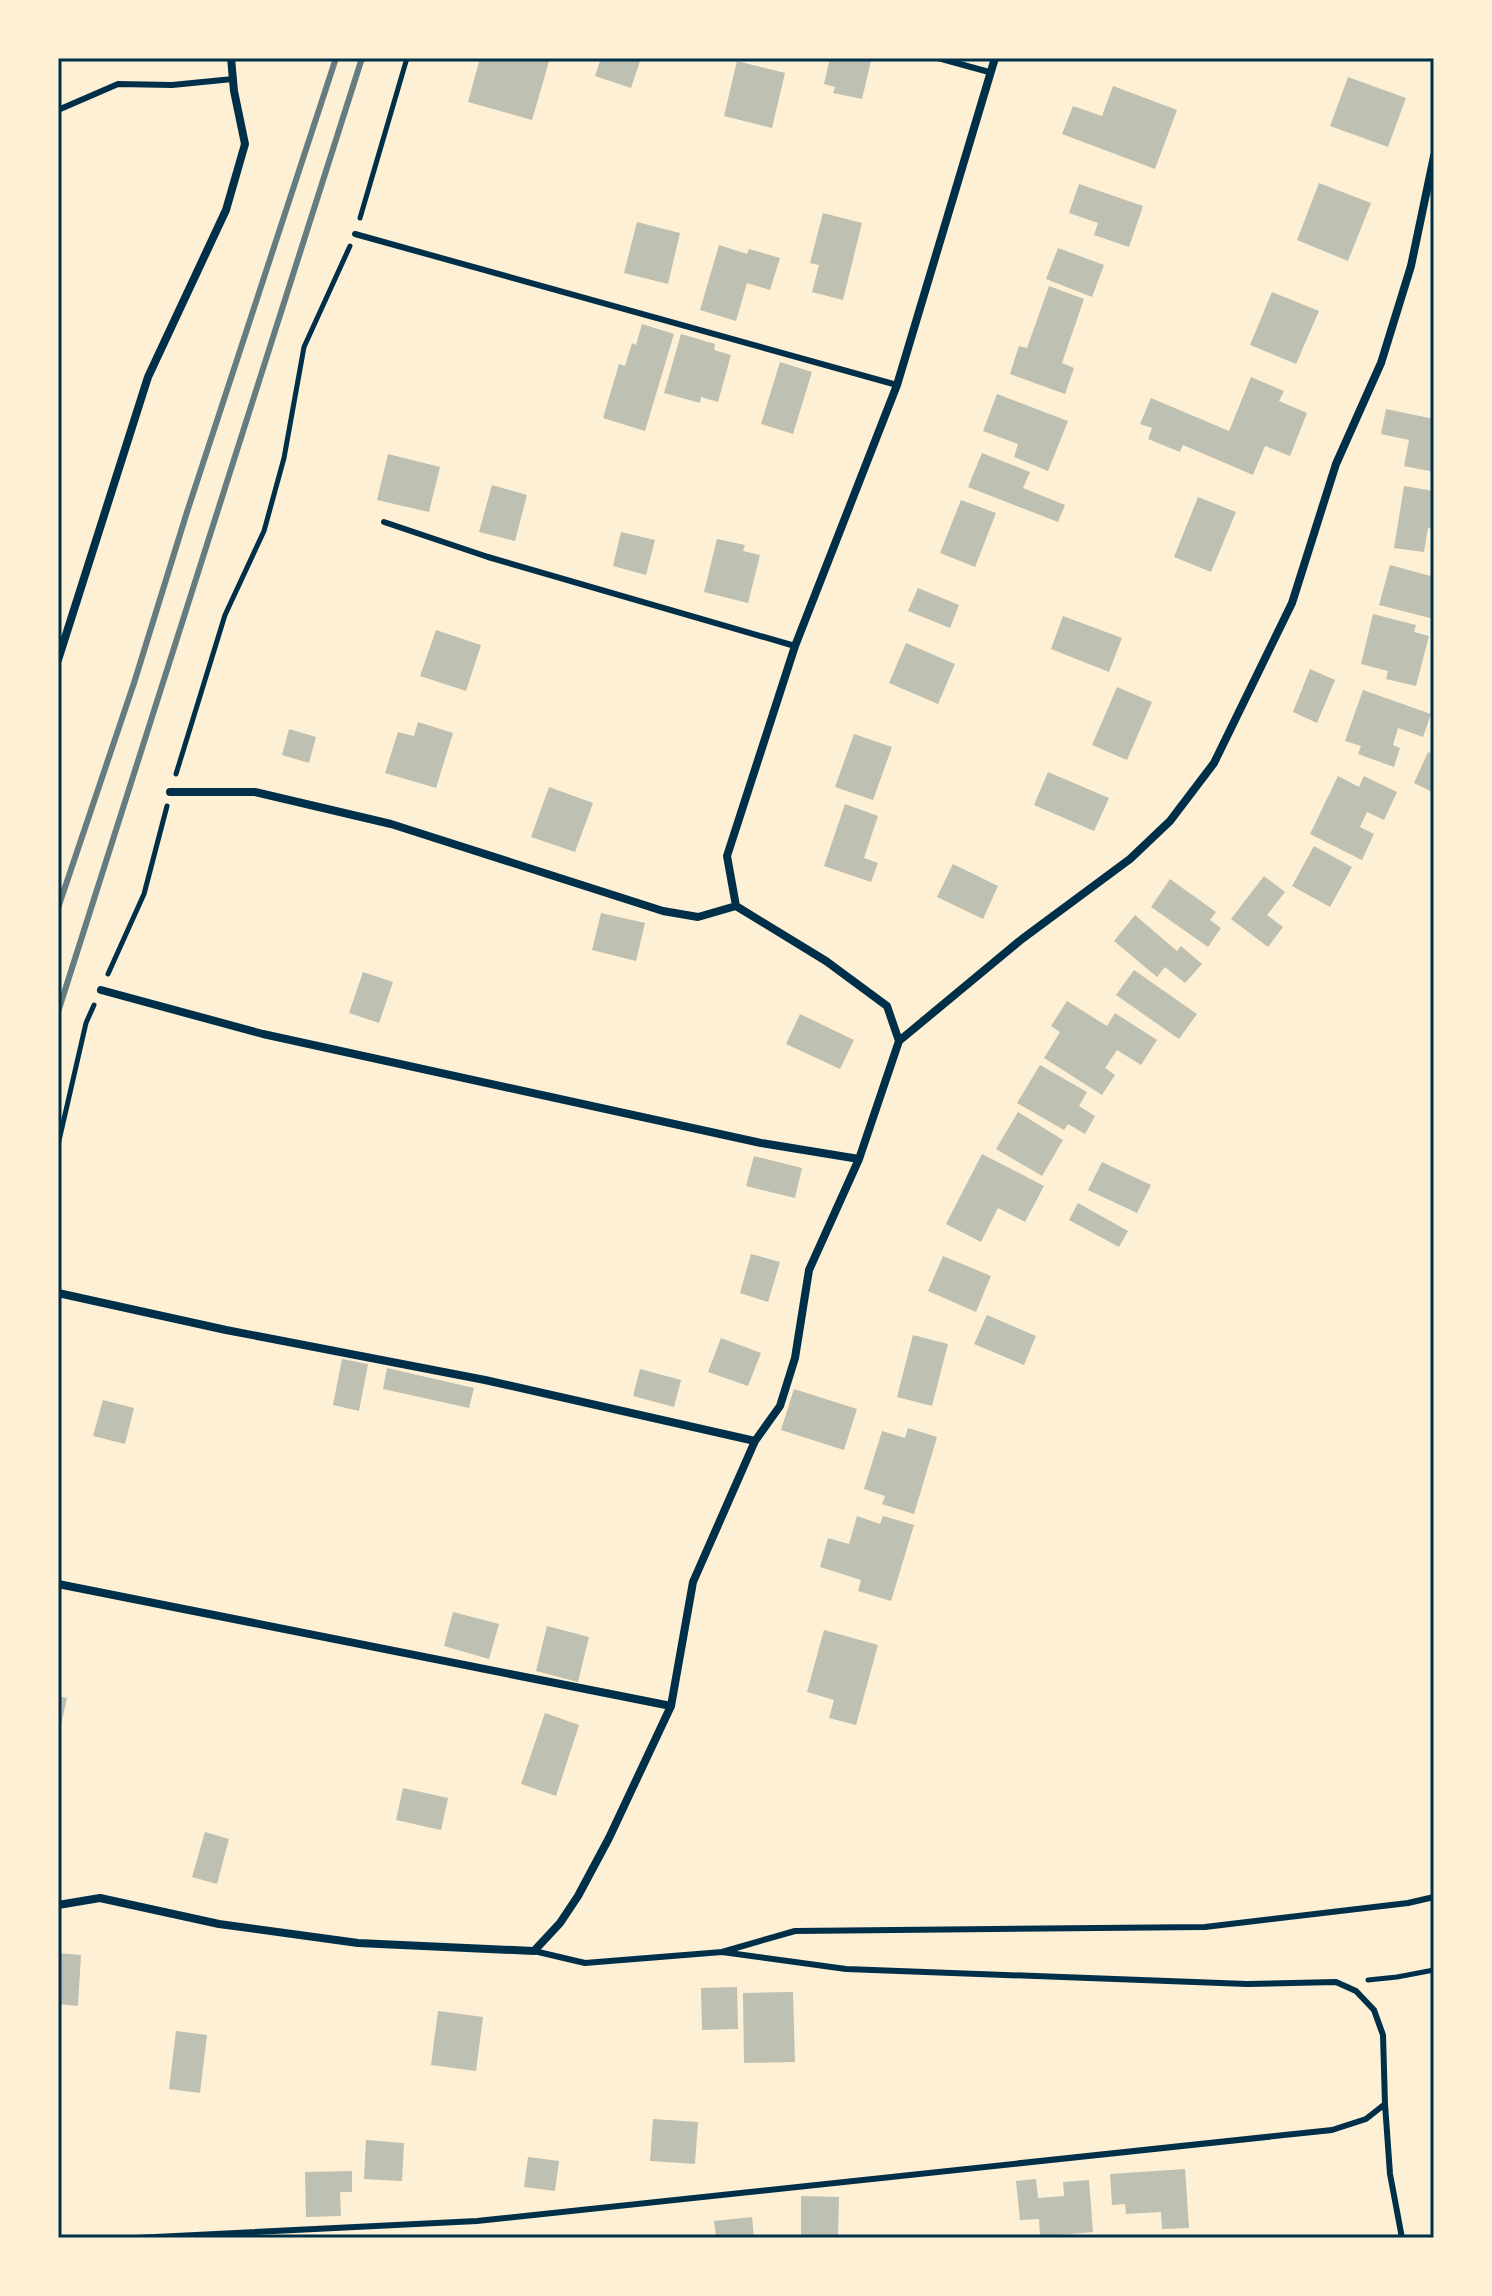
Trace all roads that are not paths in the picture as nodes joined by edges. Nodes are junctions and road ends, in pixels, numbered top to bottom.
1 (231, 58) edge
2 (938, 58) edge
3 (995, 58) edge
4 (989, 72) junction
5 (233, 79) junction
6 (58, 110) edge
7 (1434, 156) edge
8 (355, 234) road end
9 (897, 385) junction
10 (384, 522) dead end
11 (795, 646) junction
12 (58, 660) edge
13 (170, 792) road end
14 (736, 906) junction
15 (101, 990) road end
16 (899, 1041) junction
17 (859, 1159) junction
18 (58, 1293) edge
19 (755, 1441) junction
20 (58, 1584) edge
21 (671, 1706) junction
22 (1434, 1897) edge
23 (58, 1905) edge
24 (534, 1951) junction
25 (722, 1952) junction
26 (1385, 2104) junction
27 (135, 2238) edge
28 (1402, 2238) edge

1 - 5 street
2 - 4 lane
3 - 4 street
4 - 9 street
5 - 6 lane
5 - 12 street
7 - 16 street
8 - 9 lane
9 - 11 street
10 - 11 lane
11 - 14 street
13 - 14 street
14 - 16 street
15 - 17 street
16 - 17 street
17 - 19 street
18 - 19 street
19 - 21 street
20 - 21 street
21 - 24 street
22 - 25 lane
23 - 24 street
24 - 25 lane
25 - 26 lane
26 - 27 lane
26 - 28 lane

